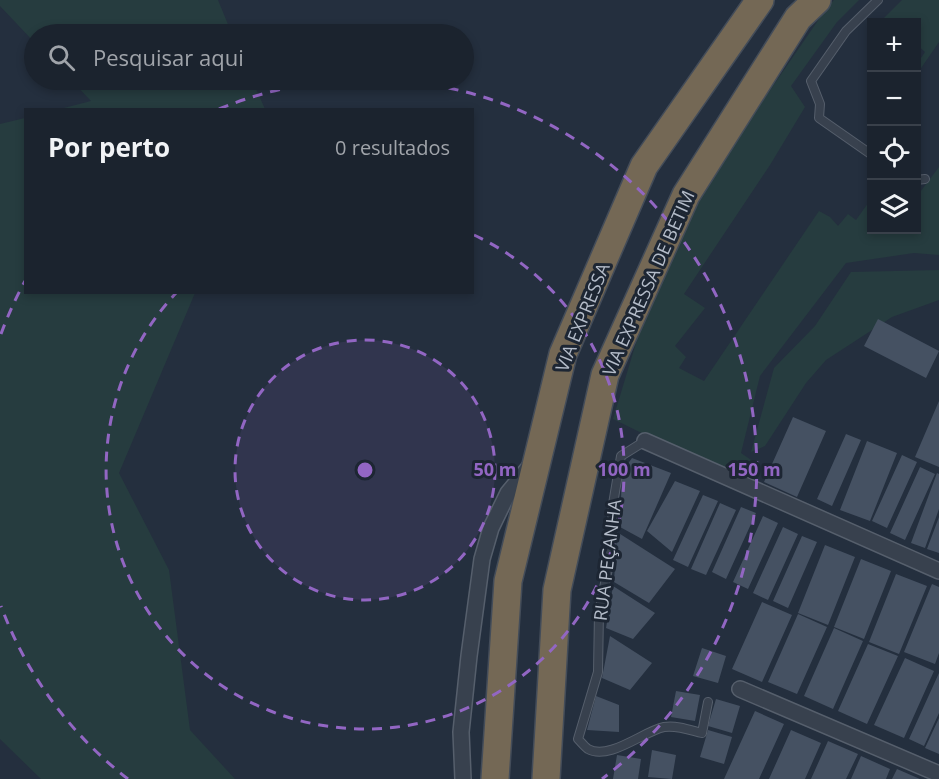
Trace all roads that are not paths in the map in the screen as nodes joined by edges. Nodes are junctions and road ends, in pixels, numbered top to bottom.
1 (760, 0) edge
2 (817, 0) edge
3 (878, 0) edge
4 (867, 152) edge
5 (645, 441) joint
6 (538, 456) junction
7 (939, 571) edge
8 (740, 689) dead end
9 (708, 702) dead end
10 (939, 774) edge
11 (463, 779) edge
12 (495, 779) edge
13 (546, 779) edge

1 - 6 highway, VIA EXPRESSA
2 - 13 highway, VIA EXPRESSA DE BETIM
3 - 4 lane
5 - 7 street, RUA PEÇANHA
5 - 9 lane, RUA PEÇANHA
6 - 11 street
6 - 12 highway, VIA EXPRESSA
8 - 10 street

